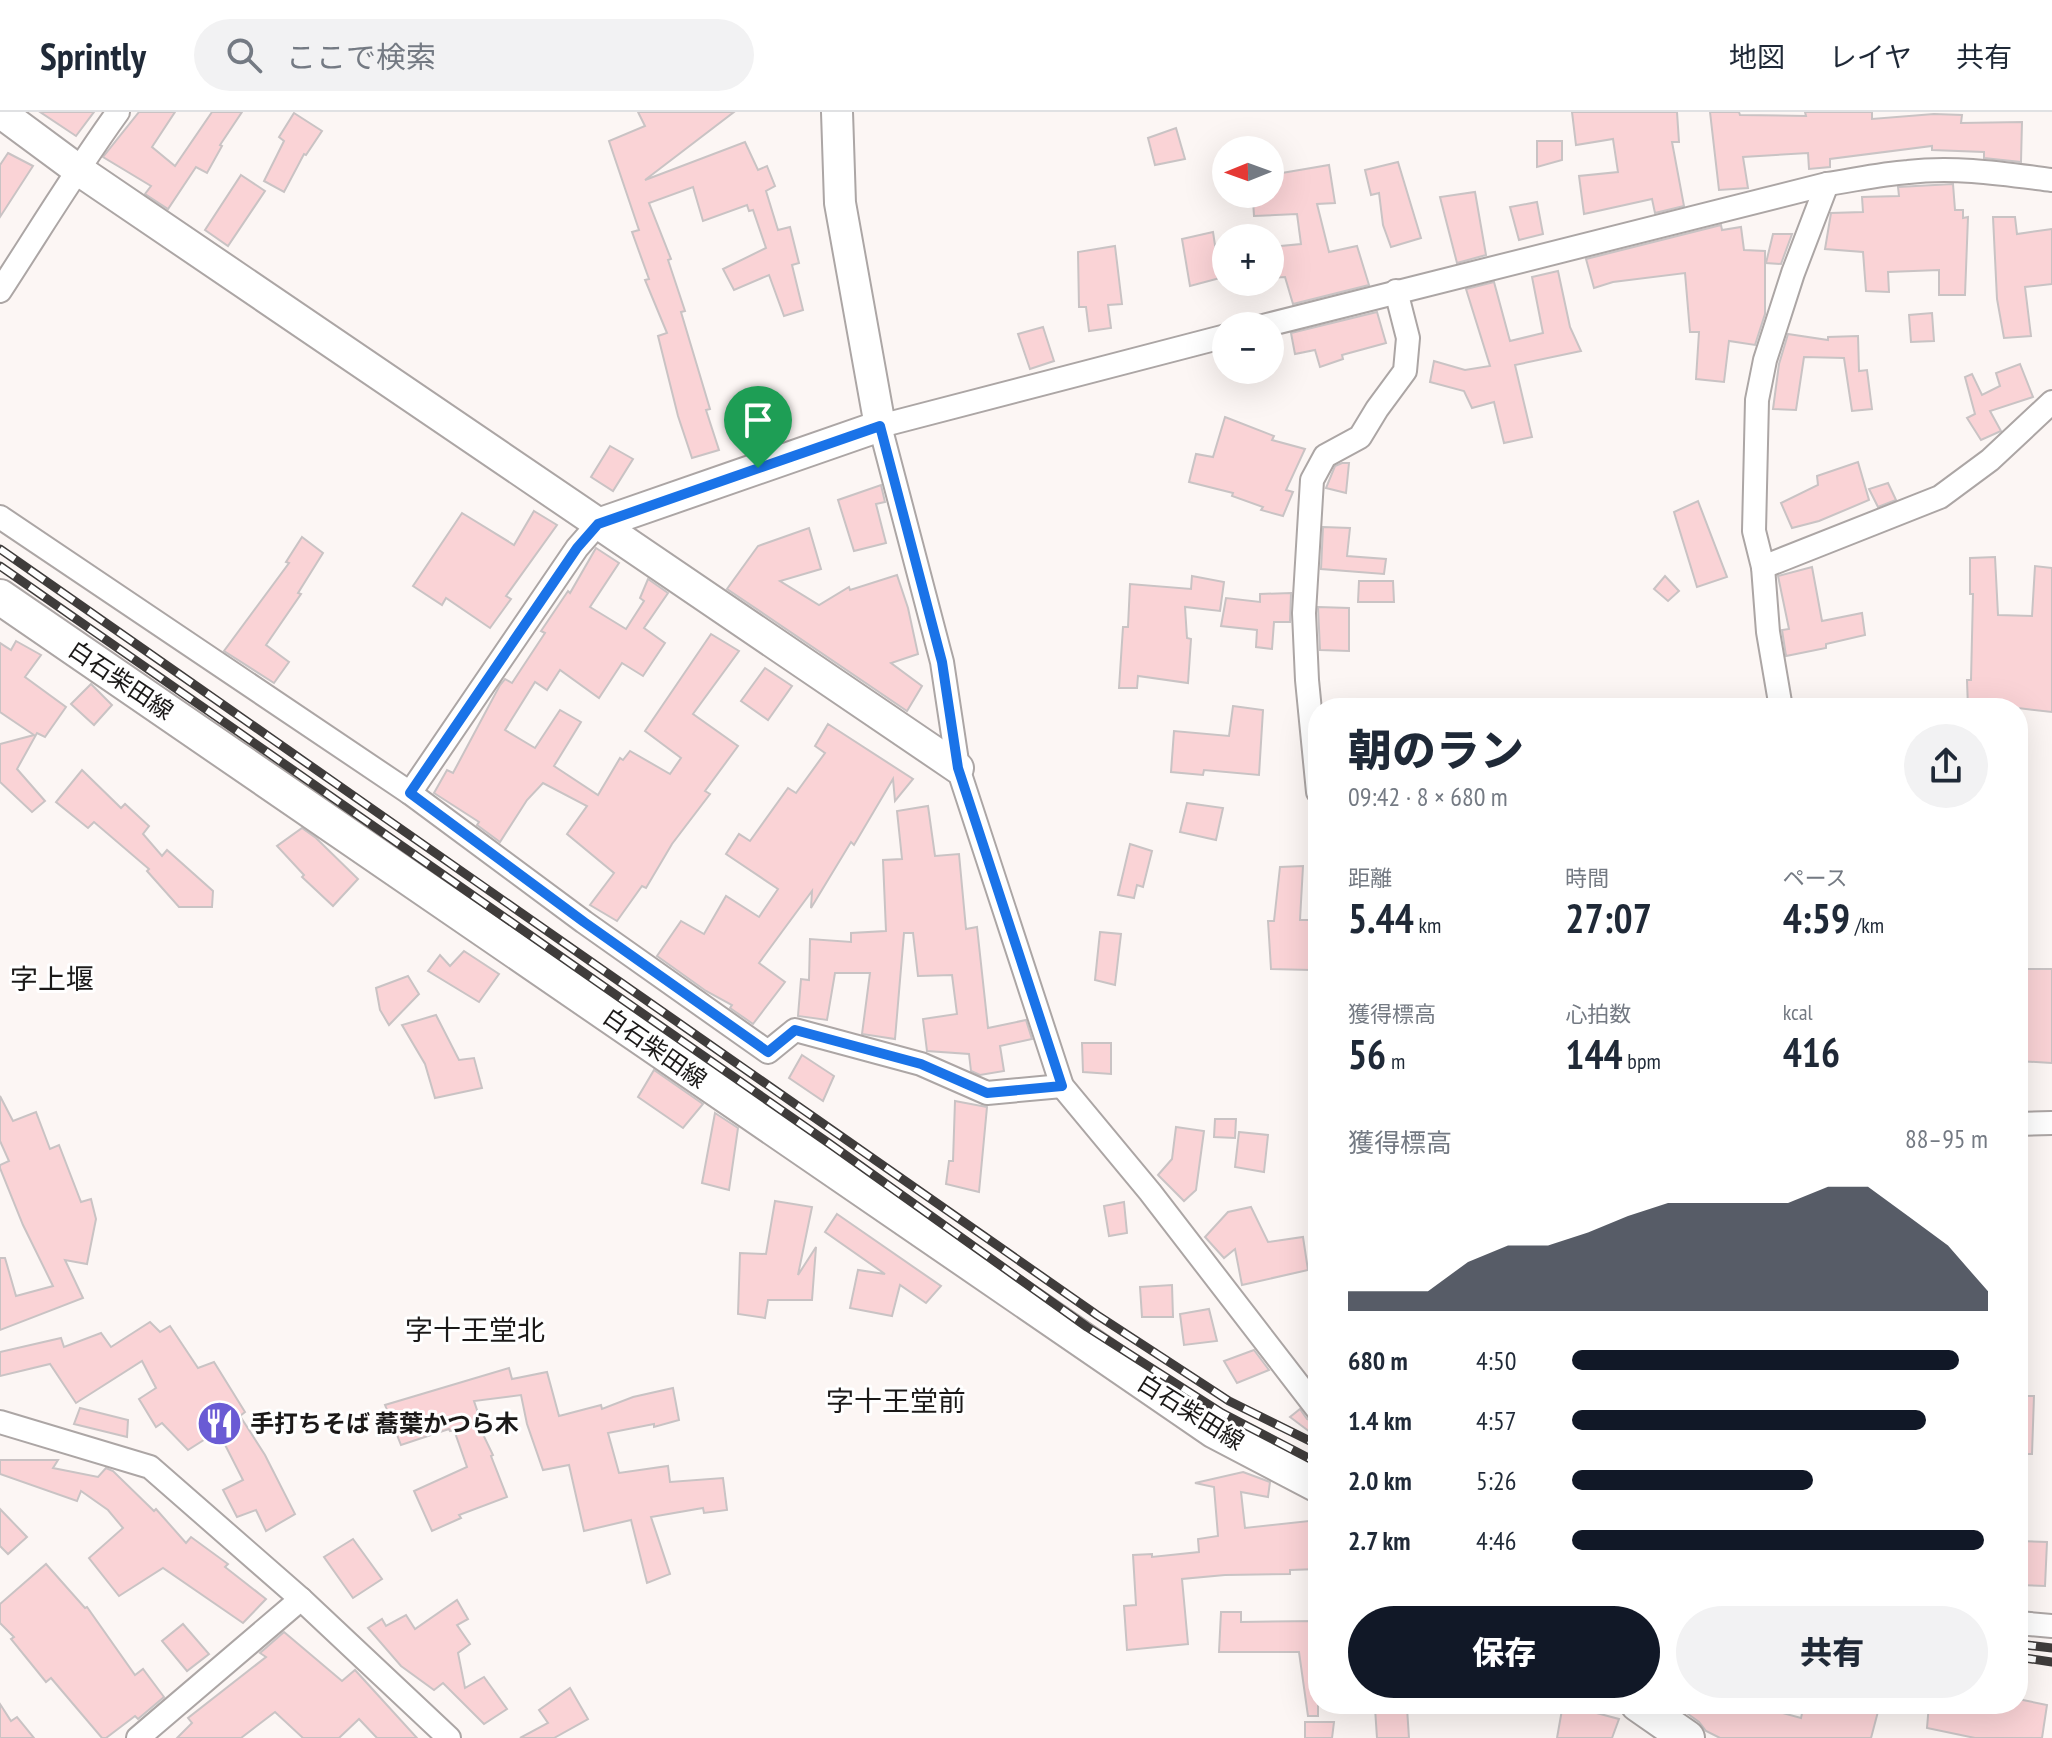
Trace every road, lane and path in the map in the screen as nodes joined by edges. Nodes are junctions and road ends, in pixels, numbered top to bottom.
1 (0, 112) edge
2 (118, 112) edge
3 (837, 112) edge
4 (77, 169) junction
5 (2052, 180) edge
6 (1827, 184) junction
7 (0, 291) edge
8 (1396, 291) junction
9 (1284, 320) edge
10 (1212, 340) edge
11 (2052, 402) edge
12 (880, 426) junction
13 (0, 517) edge
14 (598, 524) junction
15 (1763, 567) junction
16 (0, 597) edge
17 (1309, 698) edge
18 (1779, 698) edge
19 (958, 768) junction
20 (410, 793) junction
21 (1062, 1086) junction
22 (2052, 1123) edge
23 (2028, 1124) edge
24 (1308, 1397) edge
25 (0, 1422) edge
26 (1308, 1480) edge
27 (301, 1599) junction
28 (2028, 1624) edge
29 (2052, 1626) edge
30 (1652, 1714) edge
31 (138, 1738) edge
32 (449, 1738) edge
33 (1687, 1738) edge

1 - 4 street
2 - 4 street
3 - 12 street
4 - 7 street
4 - 14 street
5 - 6 street
6 - 8 street
6 - 15 street
8 - 9 street
8 - 17 street
10 - 12 street
11 - 15 street
12 - 14 street
12 - 19 street
13 - 20 street
14 - 19 street
14 - 20 street
15 - 18 street
16 - 26 main road, 白石柴田線
19 - 21 street
20 - 21 street
21 - 24 street
22 - 23 street
25 - 27 street
27 - 31 street
27 - 32 street
28 - 29 street
30 - 33 main road

